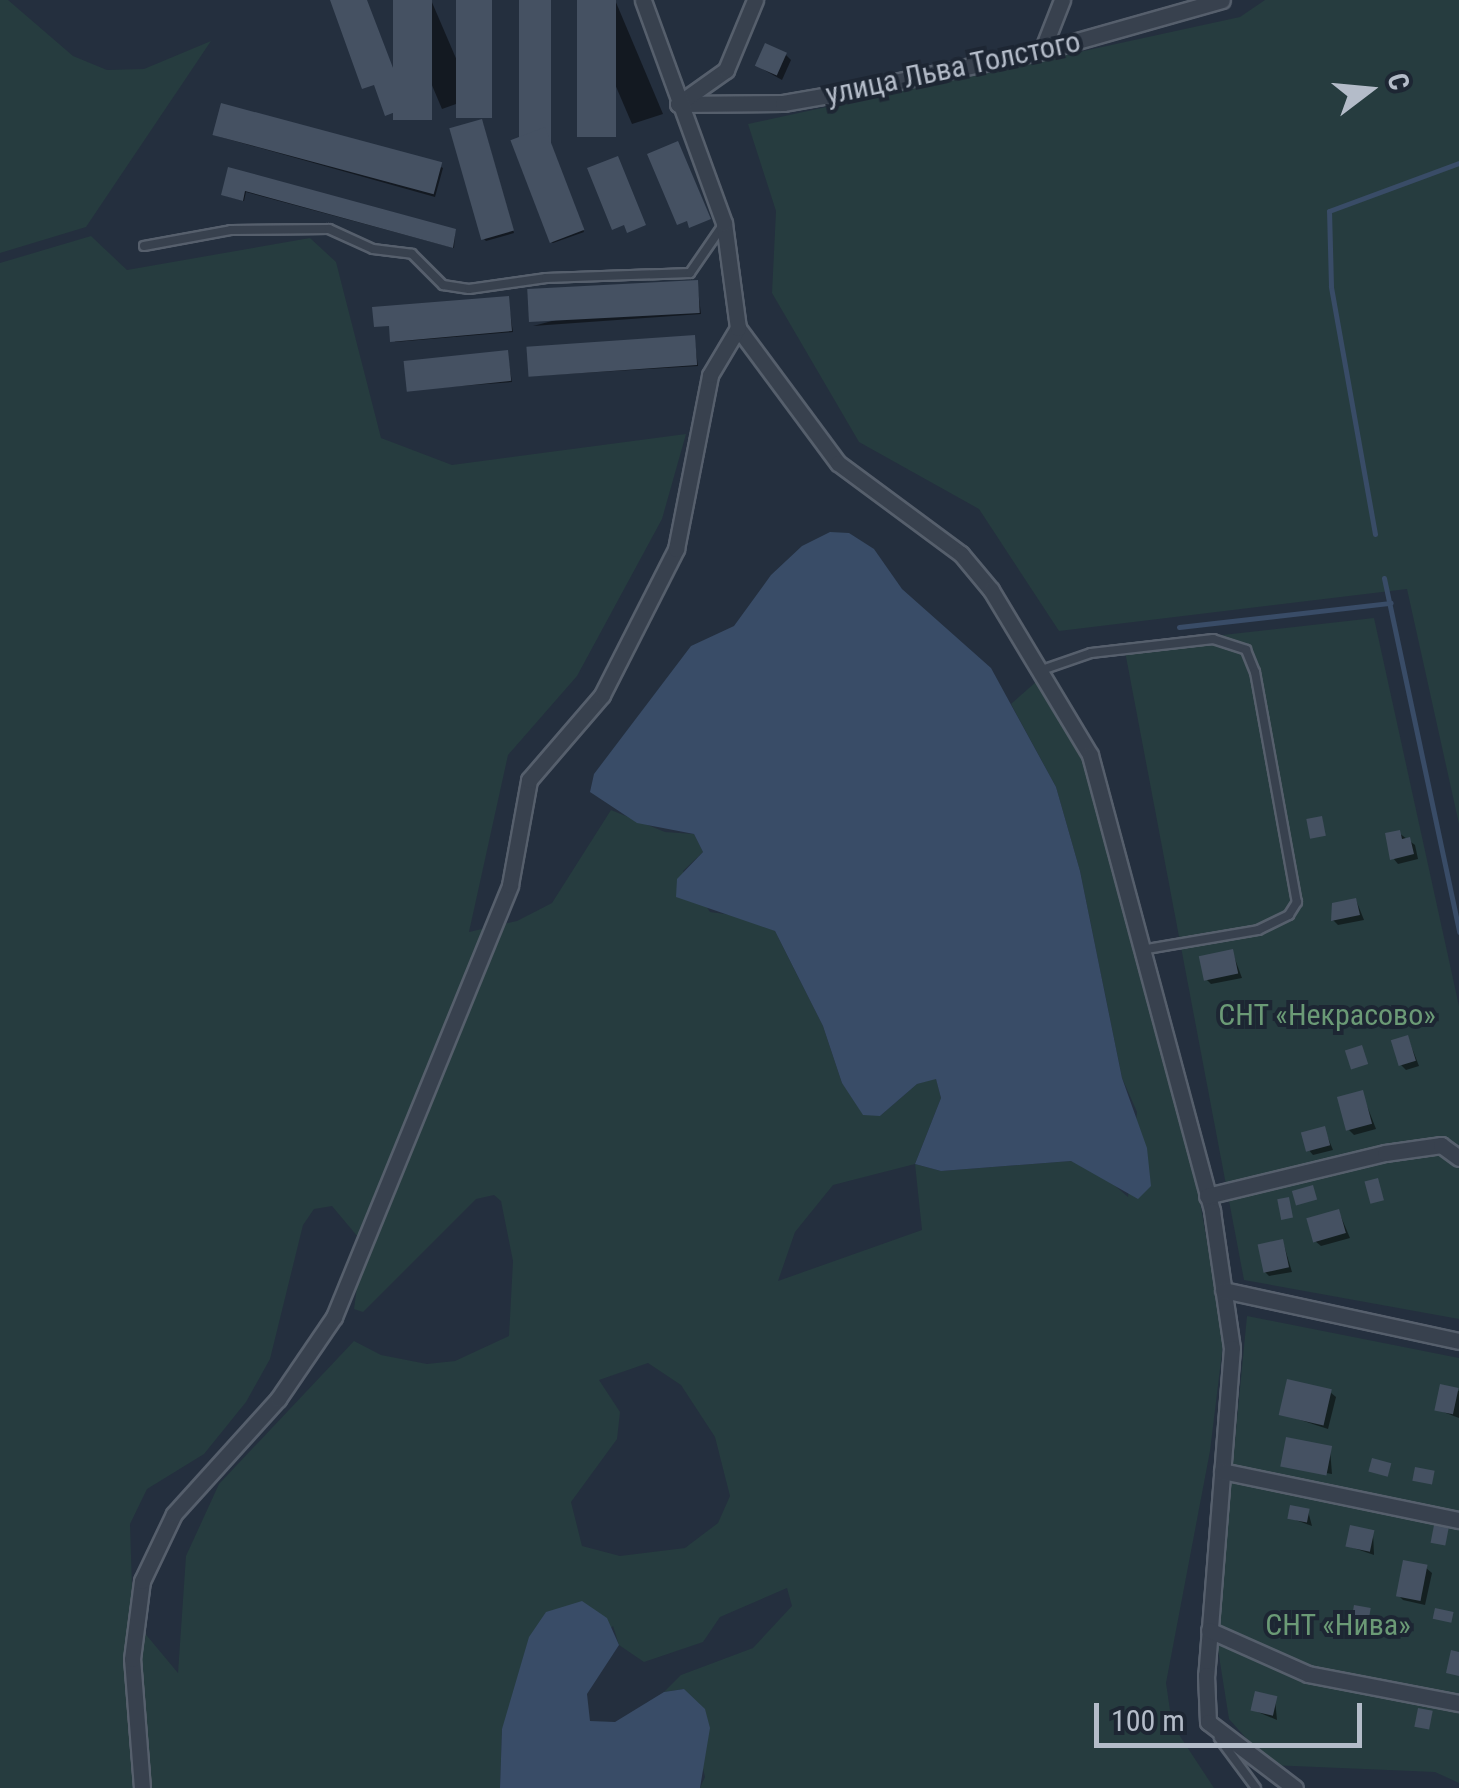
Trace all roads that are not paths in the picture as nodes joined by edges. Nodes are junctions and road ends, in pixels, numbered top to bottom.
1 (643, 0) edge
2 (755, 0) edge
3 (1062, 0) edge
4 (1222, 0) edge
5 (1042, 51) junction
6 (678, 104) junction
7 (724, 223) junction
8 (144, 246) dead end
9 (738, 328) junction
10 (1038, 671) junction
11 (1142, 950) junction
12 (1459, 1158) edge
13 (1208, 1196) junction
14 (1223, 1290) junction
15 (1459, 1341) edge
16 (1222, 1471) junction
17 (1459, 1520) edge
18 (1210, 1630) junction
19 (1459, 1703) edge
20 (1208, 1722) junction
21 (142, 1788) edge
22 (1256, 1788) edge
23 (1295, 1788) edge

1 - 6 street
2 - 6 street
3 - 5 street
4 - 5 street, улица Льва Толстого
5 - 6 street, улица Льва Толстого
6 - 7 street
7 - 8 lane
7 - 9 street
9 - 10 street
9 - 21 street
10 - 11 street
10 - 11 lane
11 - 13 street
12 - 13 street
13 - 14 street
14 - 15 street
14 - 16 street
16 - 17 street
16 - 18 street
18 - 19 street
18 - 20 street
20 - 22 lane
20 - 23 street

